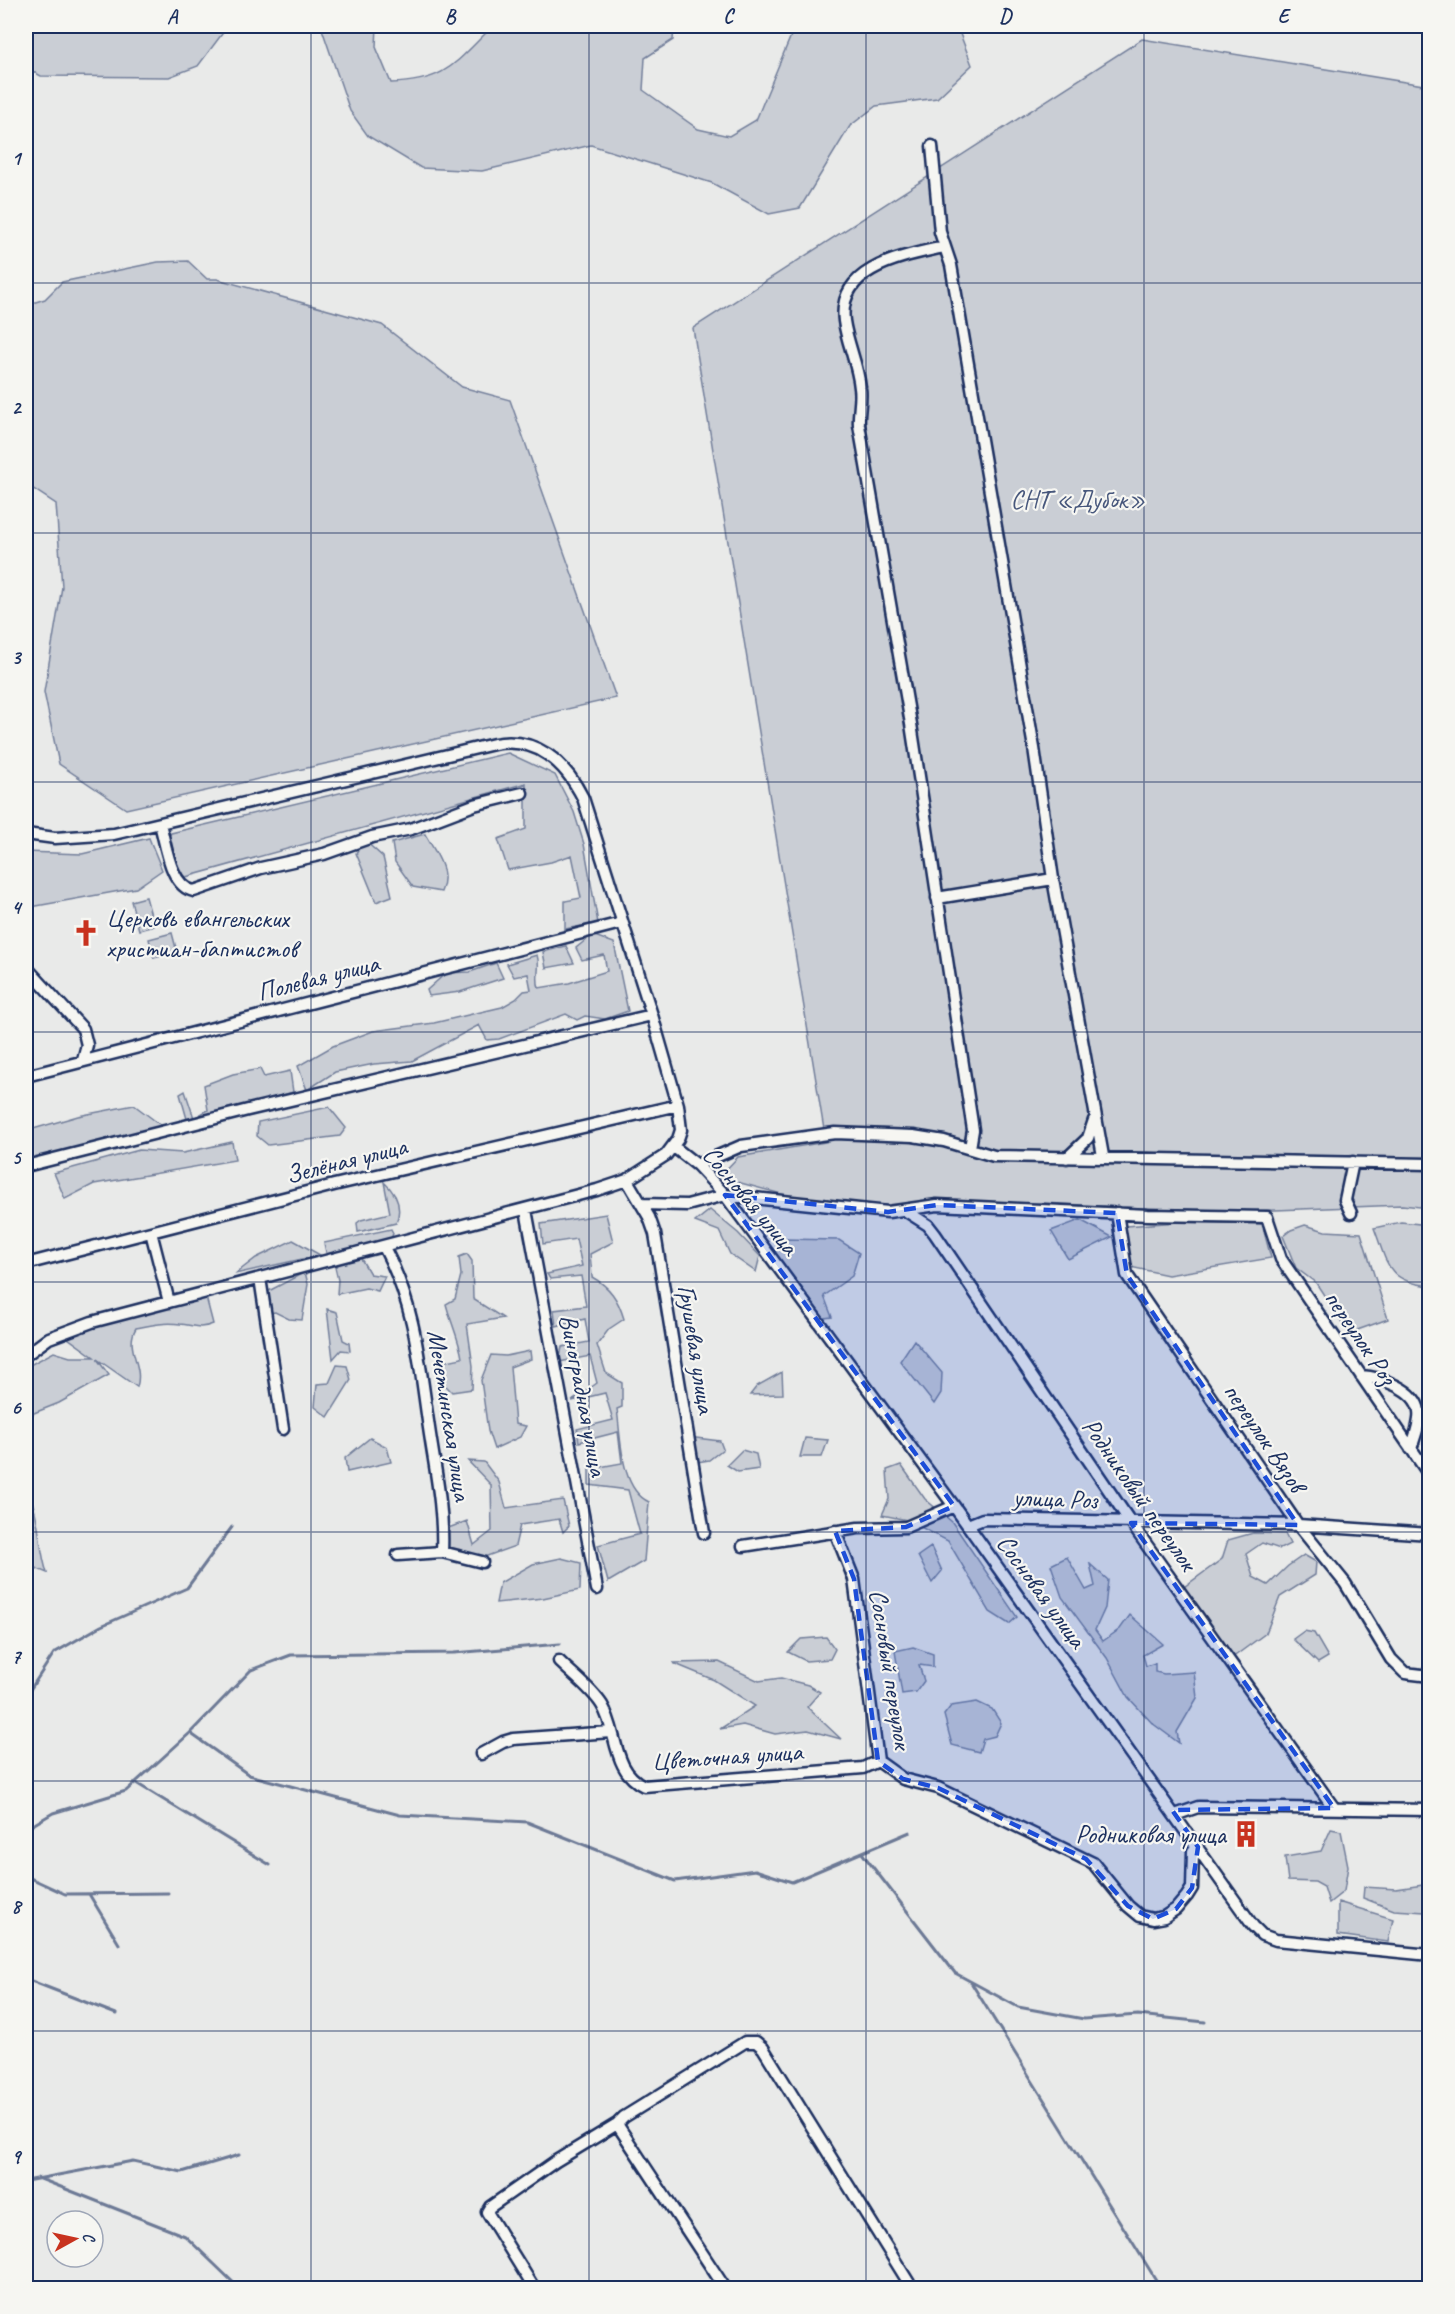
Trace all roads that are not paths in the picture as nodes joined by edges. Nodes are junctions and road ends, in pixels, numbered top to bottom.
1 (932, 146) dead end
2 (944, 247) junction
3 (522, 793) dead end
4 (160, 824) junction
5 (26, 834) edge
6 (1053, 879) junction
7 (937, 898) junction
8 (621, 923) junction
9 (26, 967) edge
10 (652, 1016) junction
11 (83, 1060) junction
12 (26, 1076) edge
13 (678, 1105) junction
14 (1095, 1117) junction
15 (674, 1146) junction
16 (969, 1148) junction
17 (1103, 1156) junction
18 (1067, 1158) junction
19 (1353, 1162) junction
20 (1430, 1164) edge
21 (697, 1165) junction
22 (26, 1166) edge
23 (627, 1179) junction
24 (725, 1196) junction
25 (642, 1204) junction
26 (526, 1210) junction
27 (906, 1211) junction
28 (1118, 1213) junction
29 (1352, 1213) dead end
30 (152, 1232) junction
31 (384, 1246) junction
32 (26, 1264) edge
33 (260, 1278) junction
34 (169, 1302) junction
35 (26, 1354) edge
36 (1361, 1376) junction
37 (283, 1430) dead end
38 (1411, 1449) junction
39 (1430, 1476) edge
40 (954, 1506) junction
41 (1131, 1523) junction
42 (968, 1525) junction
43 (1298, 1526) junction
44 (835, 1531) junction
45 (704, 1533) dead end
46 (1430, 1534) edge
47 (743, 1546) dead end
48 (442, 1552) junction
49 (398, 1555) dead end
50 (482, 1562) dead end
51 (597, 1589) dead end
52 (559, 1661) dead end
53 (1430, 1676) edge
54 (611, 1732) junction
55 (481, 1754) dead end
56 (878, 1761) junction
57 (1334, 1808) junction
58 (1430, 1810) edge
59 (1175, 1815) junction
60 (1198, 1847) junction
61 (1430, 1955) edge
62 (617, 2124) junction
63 (534, 2289) edge
64 (725, 2289) edge
65 (912, 2289) edge

1 - 2 street
2 - 6 street
2 - 7 street
3 - 4 street
4 - 5 street
4 - 8 street
6 - 7 street
6 - 14 street
7 - 16 street
8 - 10 street
8 - 11 street, Полевая улица
9 - 11 street
10 - 13 street
10 - 22 street
11 - 12 street, Полевая улица
13 - 15 street
13 - 30 street, Зелёная улица
14 - 17 street
14 - 18 street
15 - 21 street, Сосновая улица
15 - 23 street
16 - 18 street
16 - 21 street
17 - 18 street
17 - 19 street
19 - 20 street
19 - 29 street
21 - 24 street, Сосновая улица
23 - 25 street, Грушевая улица
23 - 26 street
24 - 25 street
24 - 27 street
24 - 40 street, Сосновая улица
25 - 45 street, Грушевая улица
26 - 31 street
26 - 51 street, Виноградная улица
27 - 28 street
27 - 41 street, Родниковый переулок
28 - 36 street, переулок Роз
28 - 43 street, переулок Вязов
30 - 32 street, Зелёная улица
30 - 34 street
31 - 33 street
31 - 48 street, Мечетинская улица
33 - 34 street
33 - 37 street
34 - 35 street
36 - 38 street, переулок Роз
36 - 38 street
38 - 39 street, переулок Роз
40 - 42 street, Сосновая улица
40 - 44 street
41 - 42 street, улица Роз
41 - 43 street, улица Роз
41 - 57 street, Родниковый переулок
42 - 59 street, Сосновая улица
43 - 46 street, улица Роз
43 - 53 street, переулок Вязов
44 - 47 street
44 - 56 street, Сосновый переулок
48 - 49 street
48 - 50 street
52 - 54 street, Цветочная улица
54 - 55 street
54 - 56 street, Цветочная улица
56 - 60 street, Сосновый переулок
57 - 58 street
57 - 59 street
59 - 60 street, Сосновая улица
60 - 61 street, Сосновая улица
62 - 63 street
62 - 64 street
62 - 65 street

